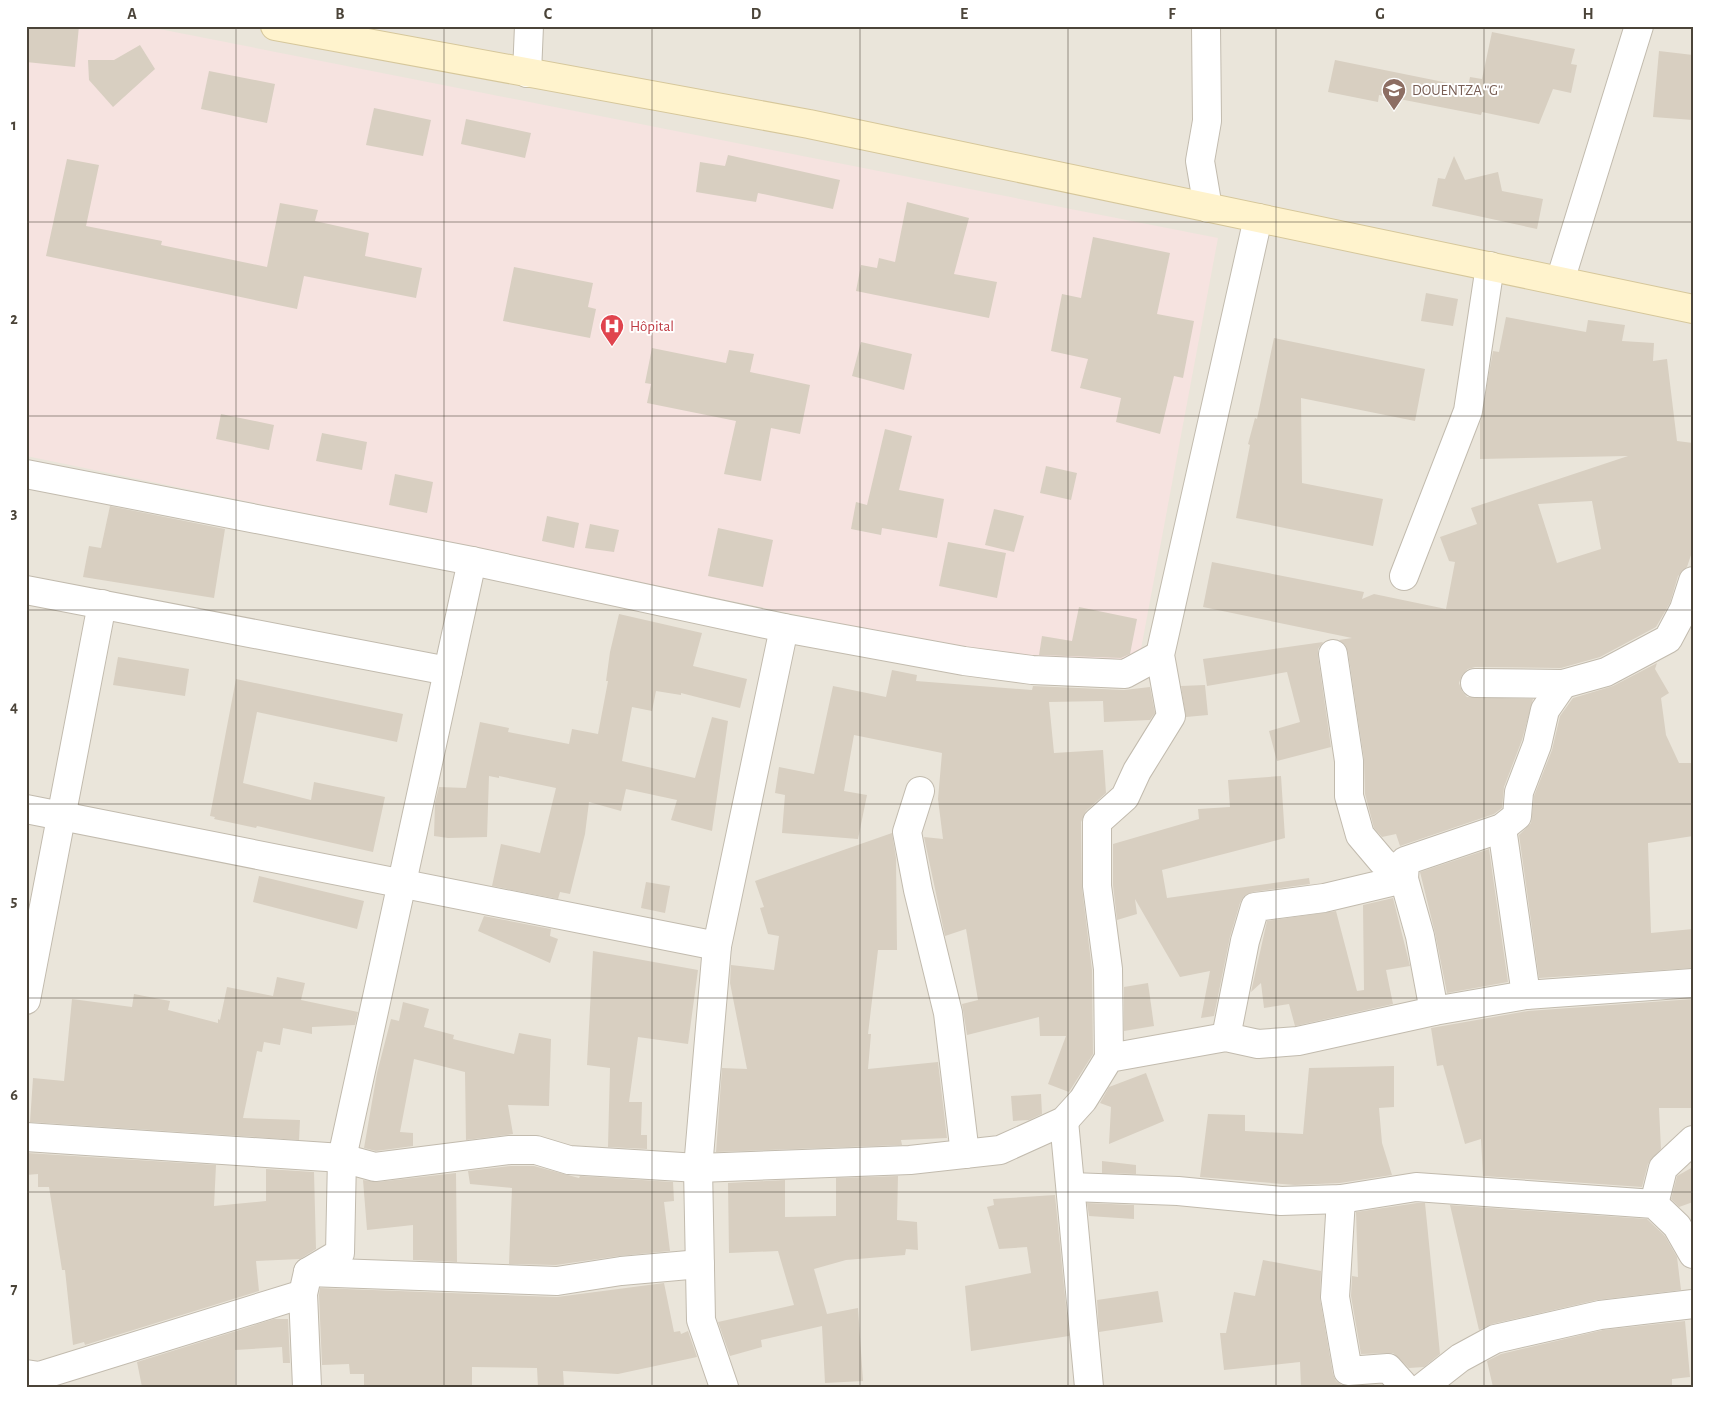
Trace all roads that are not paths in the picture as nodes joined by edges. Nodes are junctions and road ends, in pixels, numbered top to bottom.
1 (276, 26) edge
2 (529, 26) edge
3 (1206, 26) edge
4 (1639, 26) edge
5 (528, 73) junction
6 (1208, 208) junction
7 (1258, 218) junction
8 (1490, 266) junction
9 (1560, 281) junction
10 (1693, 309) edge
11 (26, 474) edge
12 (472, 561) junction
13 (1404, 576) dead end
14 (1693, 581) edge
15 (26, 590) edge
16 (102, 604) junction
17 (784, 628) junction
18 (1333, 654) dead end
19 (1160, 655) junction
20 (448, 671) junction
21 (1475, 683) dead end
22 (1564, 684) junction
23 (920, 792) dead end
24 (26, 809) edge
25 (61, 816) junction
26 (1502, 828) junction
27 (1404, 879) junction
28 (402, 883) junction
29 (716, 946) junction
30 (1693, 983) edge
31 (1526, 995) junction
32 (26, 1000) edge
33 (1434, 1011) junction
34 (1226, 1037) junction
35 (1109, 1058) junction
36 (1064, 1121) junction
37 (26, 1137) edge
38 (1693, 1140) edge
39 (965, 1154) junction
40 (342, 1158) junction
41 (698, 1168) junction
42 (1071, 1187) junction
43 (1340, 1199) junction
44 (1654, 1204) junction
45 (1693, 1254) edge
46 (700, 1264) junction
47 (306, 1283) junction
48 (1693, 1304) edge
49 (35, 1379) edge
50 (307, 1387) edge
51 (724, 1387) edge
52 (1089, 1387) edge
53 (1405, 1387) edge
54 (1423, 1387) edge

1 - 5 main road
2 - 5 street
3 - 6 street
4 - 9 street
5 - 6 main road
6 - 7 main road
7 - 8 main road
7 - 19 street
8 - 9 main road
8 - 13 street
9 - 10 main road
11 - 12 street
12 - 17 street
12 - 20 street
14 - 22 street
15 - 16 street
16 - 20 street
16 - 25 street
17 - 19 street
17 - 29 street
18 - 27 street
19 - 35 street
20 - 28 street
21 - 22 street
22 - 26 street
23 - 39 street
24 - 25 street
25 - 28 street
25 - 32 street
26 - 27 street
26 - 31 street
27 - 33 street
27 - 34 street
28 - 29 street
28 - 40 street
29 - 41 street
30 - 31 street
31 - 33 street
33 - 34 street
34 - 35 street
35 - 36 street
36 - 39 street
36 - 42 street
37 - 40 street
38 - 44 street
39 - 41 street
40 - 41 street
40 - 47 street
41 - 46 street
42 - 43 street
42 - 52 street
43 - 44 street
43 - 53 street
44 - 45 street
46 - 47 street
46 - 51 street
47 - 49 street
47 - 50 street
48 - 54 street

